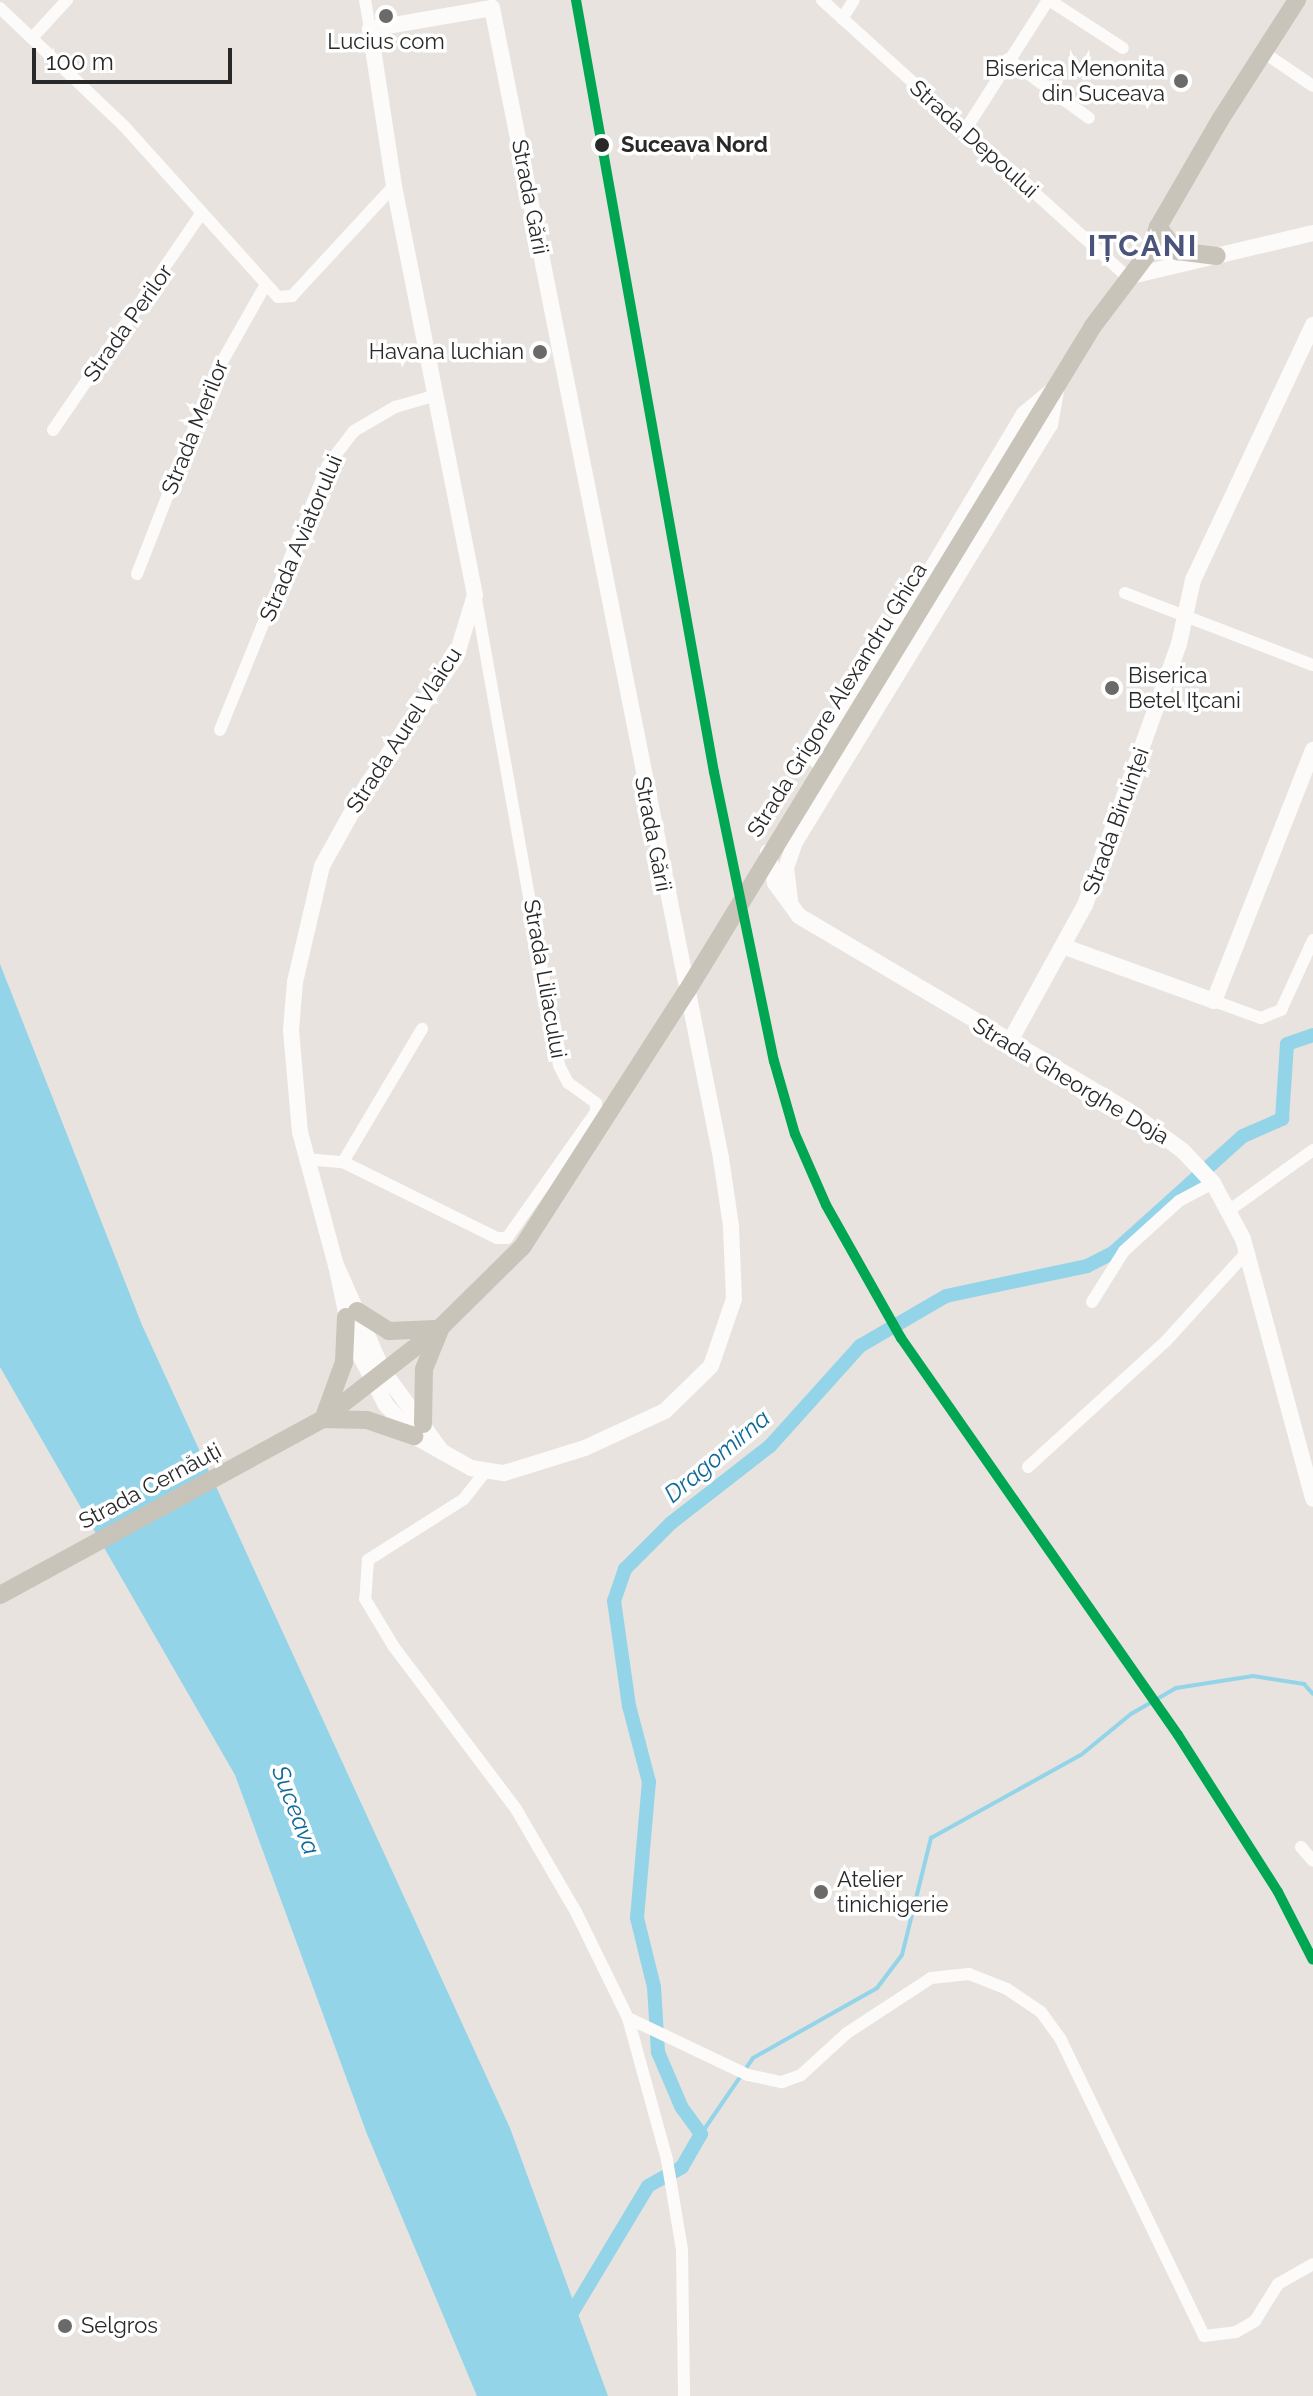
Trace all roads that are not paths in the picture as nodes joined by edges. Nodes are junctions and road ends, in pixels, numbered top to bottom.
1 (67, 0) edge
2 (365, 0) edge
3 (822, 0) edge
4 (854, 0) edge
5 (1049, 0) edge
6 (1297, 0) edge
7 (493, 4) edge
8 (0, 8) edge
9 (842, 19) junction
10 (370, 29) junction
11 (32, 38) junction
12 (1123, 48) dead end
13 (1263, 52) junction
14 (1008, 59) junction
15 (1313, 86) edge
16 (1089, 118) dead end
17 (964, 132) junction
18 (394, 186) junction
19 (201, 214) junction
20 (1158, 227) junction
21 (1313, 233) edge
22 (1217, 256) junction
23 (1127, 277) junction
24 (265, 286) junction
25 (1313, 325) edge
26 (1057, 385) junction
27 (434, 396) junction
28 (53, 430) dead end
29 (137, 574) dead end
30 (1125, 593) dead end
31 (475, 595) junction
32 (1186, 617) junction
33 (1313, 665) edge
34 (220, 730) dead end
35 (1313, 750) edge
36 (799, 916) junction
37 (1313, 940) edge
38 (1065, 947) junction
39 (1214, 1001) junction
40 (422, 1029) dead end
41 (1009, 1043) junction
42 (1313, 1150) edge
43 (305, 1159) junction
44 (343, 1162) junction
45 (1210, 1180) junction
46 (1231, 1209) junction
47 (1247, 1252) junction
48 (1092, 1302) dead end
49 (352, 1314) junction
50 (441, 1327) junction
51 (377, 1376) junction
52 (323, 1419) junction
53 (418, 1430) junction
54 (1028, 1467) dead end
55 (1308, 1471) edge
56 (485, 1472) junction
57 (1313, 1499) edge
58 (0, 1595) edge
59 (1301, 1847) dead end
60 (1313, 1861) edge
61 (628, 2018) junction
62 (1313, 2264) edge
63 (684, 2396) edge

1 - 11 street
2 - 10 street, Strada Aurel Vlaicu
3 - 9 street, Strada Depoului
4 - 9 street
5 - 12 street
5 - 14 street
6 - 13 main road, Strada Grigore Alexandru Ghica
7 - 10 street
7 - 56 street, Strada Gării
8 - 11 street
9 - 17 street, Strada Depoului
10 - 18 street, Strada Aurel Vlaicu
11 - 19 street
13 - 15 street
13 - 20 main road, Strada Grigore Alexandru Ghica
14 - 16 street
14 - 17 street
17 - 23 street, Strada Depoului
18 - 24 street
18 - 27 street, Strada Aurel Vlaicu
19 - 24 street
19 - 28 street, Strada Perilor
20 - 22 main road
20 - 23 main road, Strada Grigore Alexandru Ghica
21 - 22 street
22 - 23 street
23 - 26 main road, Strada Grigore Alexandru Ghica
24 - 29 street, Strada Merilor
25 - 32 street, Strada Biruinței
26 - 36 street
26 - 36 street
26 - 50 main road, Strada Grigore Alexandru Ghica
27 - 31 street, Strada Aurel Vlaicu
27 - 34 street, Strada Aviatorului
30 - 32 street
31 - 43 street, Strada Aurel Vlaicu
31 - 44 street, Strada Liliacului
32 - 33 street
32 - 38 street, Strada Biruinței
35 - 39 street
36 - 41 street, Strada Gheorghe Doja
37 - 39 street
38 - 39 street
38 - 41 street, Strada Biruinței
40 - 44 street
41 - 45 street, Strada Gheorghe Doja
42 - 46 street
43 - 44 street, Strada Liliacului
43 - 49 street, Strada Aurel Vlaicu
45 - 46 street, Strada Gheorghe Doja
45 - 48 street
46 - 47 street, Strada Gheorghe Doja
47 - 54 street
47 - 55 street, Strada Gheorghe Doja
49 - 50 main road
49 - 51 street, Strada Aurel Vlaicu
49 - 52 main road
50 - 51 main road, Strada Grigore Alexandru Ghica
50 - 53 main road
51 - 52 main road, Strada Grigore Alexandru Ghica
51 - 53 street
52 - 53 main road
52 - 58 main road, Strada Cernăuți
53 - 56 street
55 - 57 street, Strada Gheorghe Doja
56 - 61 street
59 - 60 street
61 - 62 street
61 - 63 street

